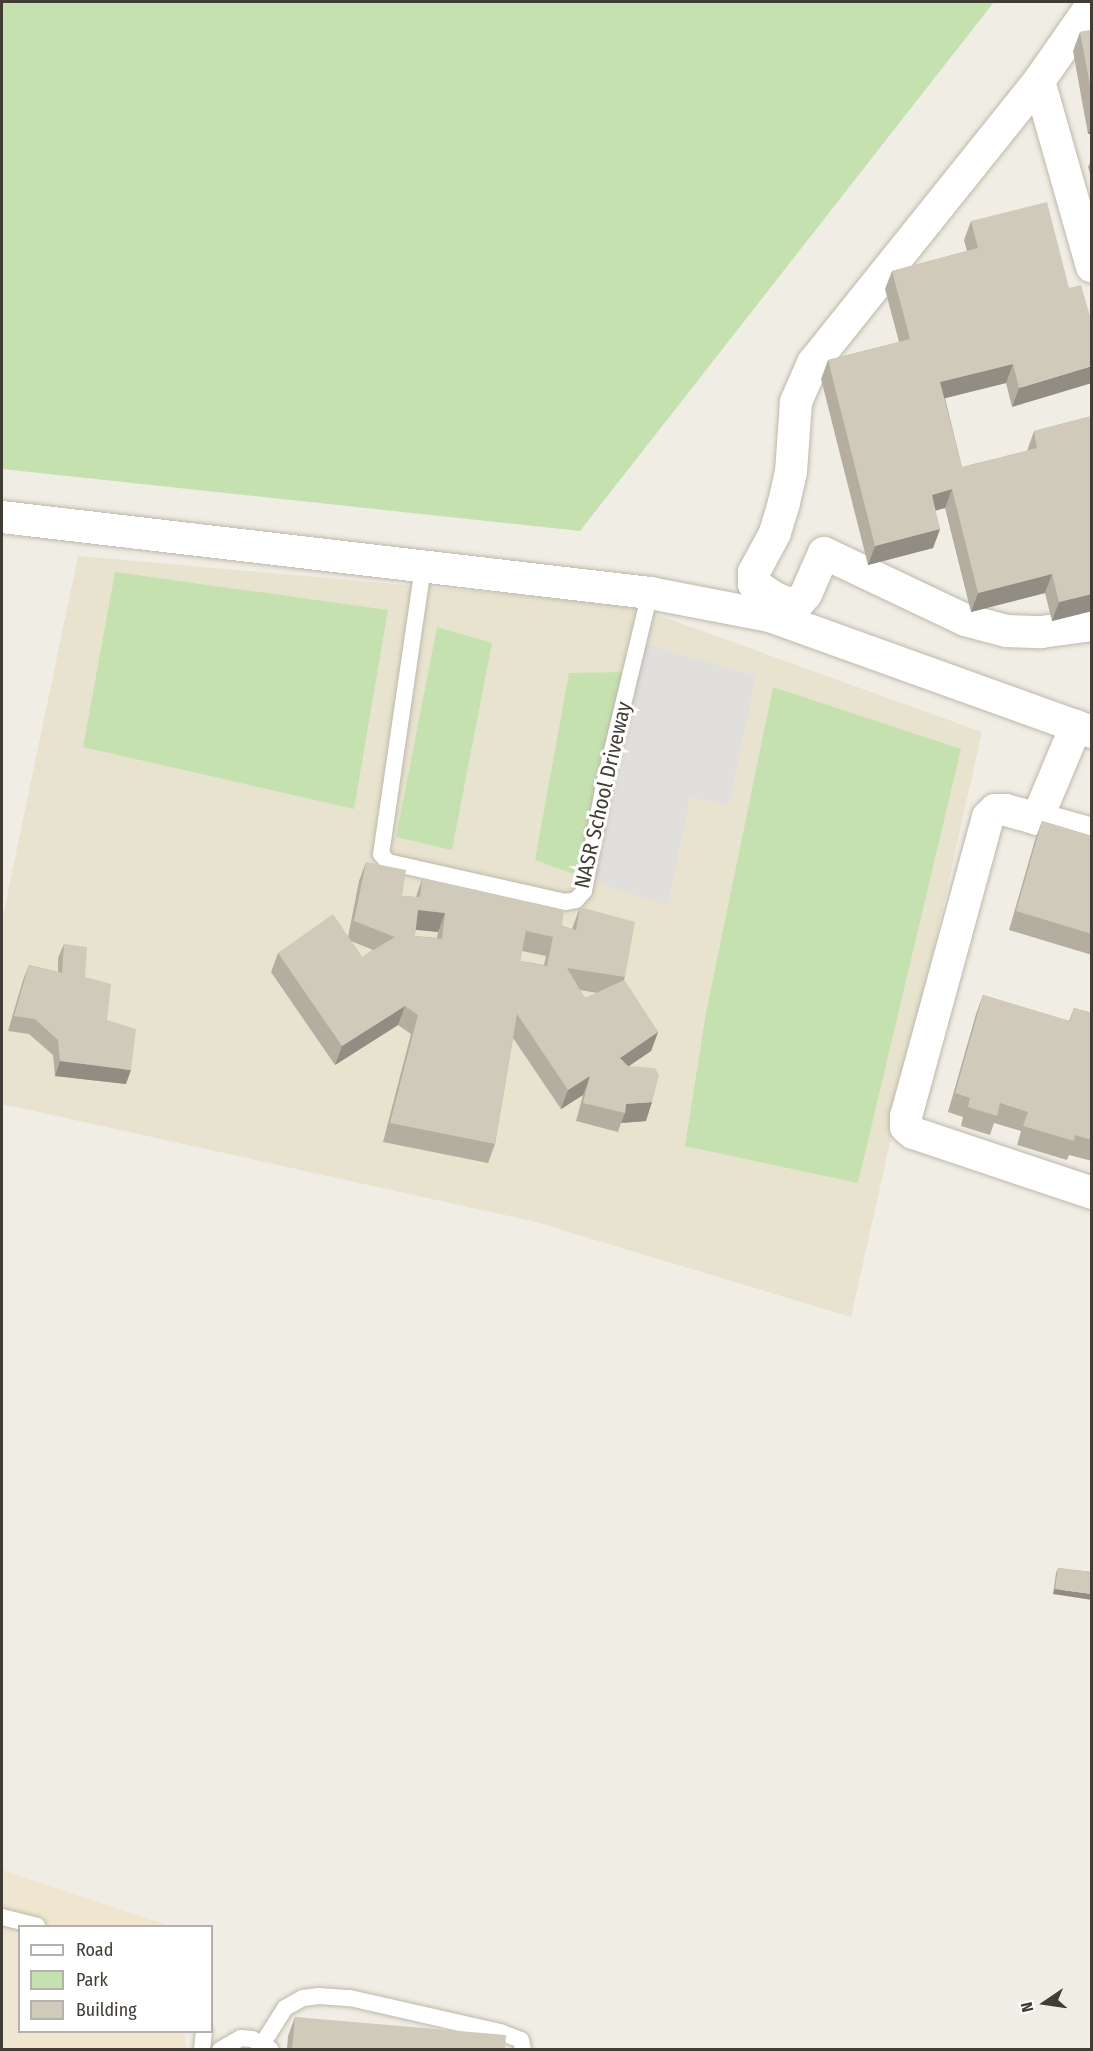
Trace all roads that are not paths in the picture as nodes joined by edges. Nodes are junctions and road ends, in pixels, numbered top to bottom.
1 (1092, 5) edge
2 (1039, 81) junction
3 (1092, 267) edge
4 (2, 517) edge
5 (423, 567) junction
6 (650, 593) junction
7 (773, 607) junction
8 (1092, 625) edge
9 (1084, 729) edge
10 (1037, 819) junction
11 (1092, 834) edge
12 (1092, 1193) edge
13 (2, 1917) edge
14 (33, 1925) edge
15 (204, 2033) edge
16 (267, 2046) edge
17 (202, 2049) edge
18 (220, 2049) edge
19 (523, 2049) edge

1 - 2 street
2 - 3 street
2 - 7 street
4 - 5 street
5 - 6 street
5 - 6 lane, NASR School Driveway
6 - 7 street
7 - 8 street
7 - 9 street
9 - 10 street
10 - 11 street
10 - 12 street
13 - 14 lane
15 - 17 lane
16 - 18 lane
16 - 19 lane

